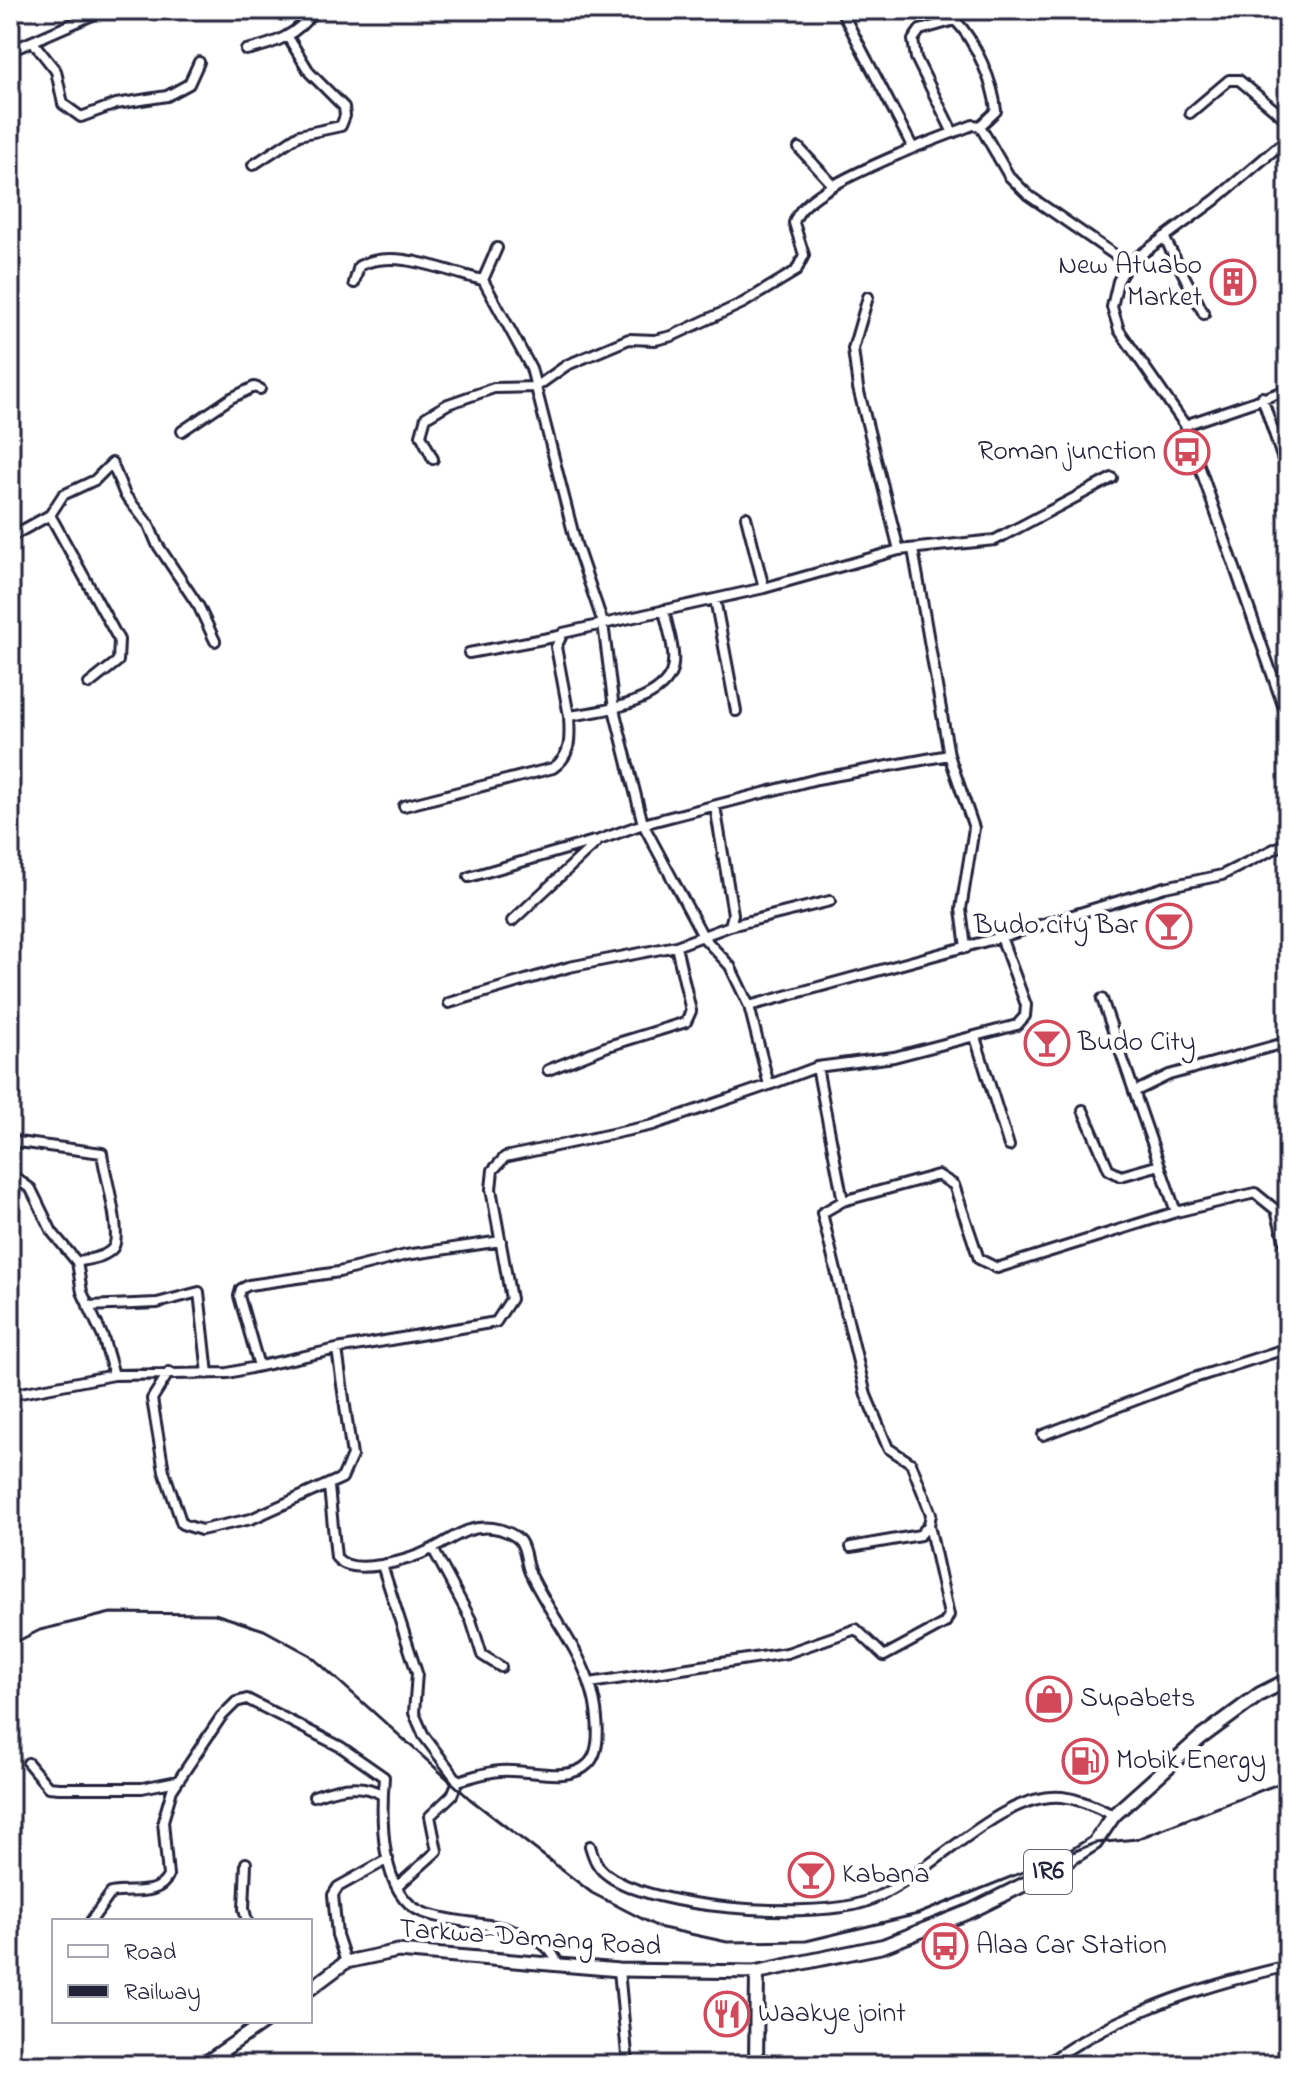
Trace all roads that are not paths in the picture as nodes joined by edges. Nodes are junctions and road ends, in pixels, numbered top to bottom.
1 (104, 10) edge
2 (315, 10) edge
3 (841, 10) edge
4 (288, 37) junction
5 (33, 42) junction
6 (246, 50) dead end
7 (10, 51) edge
8 (199, 62) dead end
9 (1190, 113) dead end
10 (1288, 121) edge
11 (980, 126) junction
12 (953, 133) junction
13 (1288, 138) edge
14 (799, 148) dead end
15 (913, 148) junction
16 (253, 165) dead end
17 (833, 185) junction
18 (1164, 237) junction
19 (497, 248) dead end
20 (1128, 264) junction
21 (483, 280) junction
22 (354, 283) dead end
23 (868, 297) dead end
24 (1204, 314) dead end
25 (536, 387) junction
26 (260, 389) dead end
27 (1288, 390) edge
28 (1262, 397) junction
29 (1185, 425) junction
30 (182, 431) dead end
31 (433, 459) dead end
32 (1287, 471) edge
33 (1112, 478) dead end
34 (50, 515) junction
35 (746, 517) dead end
36 (10, 537) edge
37 (913, 549) junction
38 (899, 550) junction
39 (764, 588) junction
40 (715, 599) junction
41 (664, 610) junction
42 (603, 623) junction
43 (559, 636) junction
44 (215, 641) dead end
45 (469, 653) dead end
46 (89, 684) dead end
47 (614, 709) junction
48 (736, 711) dead end
49 (569, 716) junction
50 (1288, 720) edge
51 (949, 755) junction
52 (404, 806) dead end
53 (715, 806) junction
54 (643, 824) junction
55 (599, 840) junction
56 (1288, 842) edge
57 (469, 877) dead end
58 (830, 901) dead end
59 (512, 921) dead end
60 (730, 926) junction
61 (1001, 937) junction
62 (704, 938) junction
63 (676, 946) junction
64 (966, 948) junction
65 (1102, 999) dead end
66 (449, 1003) dead end
67 (749, 1006) junction
68 (975, 1037) junction
69 (1288, 1042) edge
70 (817, 1067) junction
71 (548, 1070) dead end
72 (769, 1085) junction
73 (1134, 1092) junction
74 (1083, 1110) dead end
75 (10, 1141) edge
76 (1009, 1146) dead end
77 (1160, 1165) junction
78 (10, 1174) edge
79 (843, 1201) junction
80 (1176, 1212) junction
81 (501, 1241) junction
82 (1288, 1253) edge
83 (77, 1262) junction
84 (88, 1306) junction
85 (1288, 1348) edge
86 (337, 1349) junction
87 (259, 1366) junction
88 (169, 1372) junction
89 (208, 1374) junction
90 (114, 1375) junction
91 (10, 1395) edge
92 (1043, 1435) dead end
93 (329, 1487) junction
94 (929, 1525) junction
95 (851, 1547) dead end
96 (433, 1549) junction
97 (382, 1565) junction
98 (501, 1667) dead end
99 (1288, 1680) edge
100 (590, 1683) junction
101 (28, 1763) dead end
102 (177, 1781) junction
103 (458, 1781) junction
104 (382, 1795) junction
105 (314, 1796) dead end
106 (1114, 1815) junction
107 (590, 1846) dead end
108 (388, 1859) junction
109 (246, 1863) dead end
110 (398, 1886) junction
111 (92, 1919) edge
112 (246, 1919) edge
113 (346, 1962) junction
114 (559, 1966) junction
115 (1288, 1966) edge
116 (619, 1970) junction
117 (757, 1972) junction
118 (312, 1986) edge
119 (263, 2023) edge
120 (202, 2065) edge
121 (628, 2065) edge
122 (756, 2065) edge
123 (1045, 2065) edge

1 - 5 street
2 - 4 street
3 - 15 street
4 - 6 street
4 - 16 street
5 - 7 street
5 - 8 street
9 - 10 street
11 - 12 street
11 - 12 street
11 - 20 street
12 - 15 street
13 - 18 street
14 - 17 street
15 - 17 street
17 - 25 street
18 - 20 street
18 - 24 street
19 - 21 street
20 - 29 street
21 - 22 street
21 - 25 street
23 - 38 street
25 - 31 street
25 - 42 street
26 - 30 street
27 - 28 street
28 - 29 street
28 - 32 street
29 - 50 street
33 - 37 street
34 - 36 street
34 - 44 street
34 - 46 street
35 - 39 street
37 - 38 street
37 - 51 street
38 - 39 street
39 - 40 street
40 - 41 street
40 - 48 street
41 - 42 street
41 - 47 street
42 - 43 street
42 - 47 street
43 - 45 street
43 - 49 street
47 - 49 street
47 - 54 street
49 - 52 street
51 - 53 street
51 - 64 street
53 - 54 street
53 - 60 street
54 - 55 street
54 - 62 street
55 - 57 street
55 - 59 street
56 - 61 street
58 - 60 street
60 - 62 street
61 - 64 street
61 - 68 street
62 - 63 street
62 - 67 street
63 - 66 street
63 - 71 street
64 - 67 street
65 - 73 street
67 - 72 street
68 - 70 street
68 - 76 street
69 - 73 street
70 - 72 street
70 - 79 street
72 - 81 street
73 - 77 street
74 - 77 street
75 - 83 street
77 - 80 street
78 - 83 street
79 - 80 street
79 - 94 street
80 - 82 street
81 - 86 street
81 - 87 street
83 - 84 street
84 - 89 street
84 - 90 street
85 - 92 street
86 - 87 street
86 - 93 street
87 - 89 street
88 - 89 street
88 - 90 street
88 - 93 street
90 - 91 street
93 - 97 street
94 - 95 street
94 - 100 street
96 - 97 street
96 - 98 street
96 - 100 street
97 - 103 street
99 - 106 main road, IR6
100 - 103 street
101 - 102 street
102 - 104 street
102 - 111 street
103 - 110 street
104 - 105 street
104 - 108 street
106 - 107 street
106 - 117 main road, IR6
108 - 110 street
108 - 113 street
109 - 112 street
110 - 114 street
113 - 114 main road, Tarkwa-Damang Road
113 - 118 main road, Tarkwa-Damang Road
114 - 116 main road, Tarkwa-Damang Road
115 - 123 street
116 - 117 main road, Tarkwa-Damang Road
116 - 121 street
117 - 122 main road
119 - 120 main road

